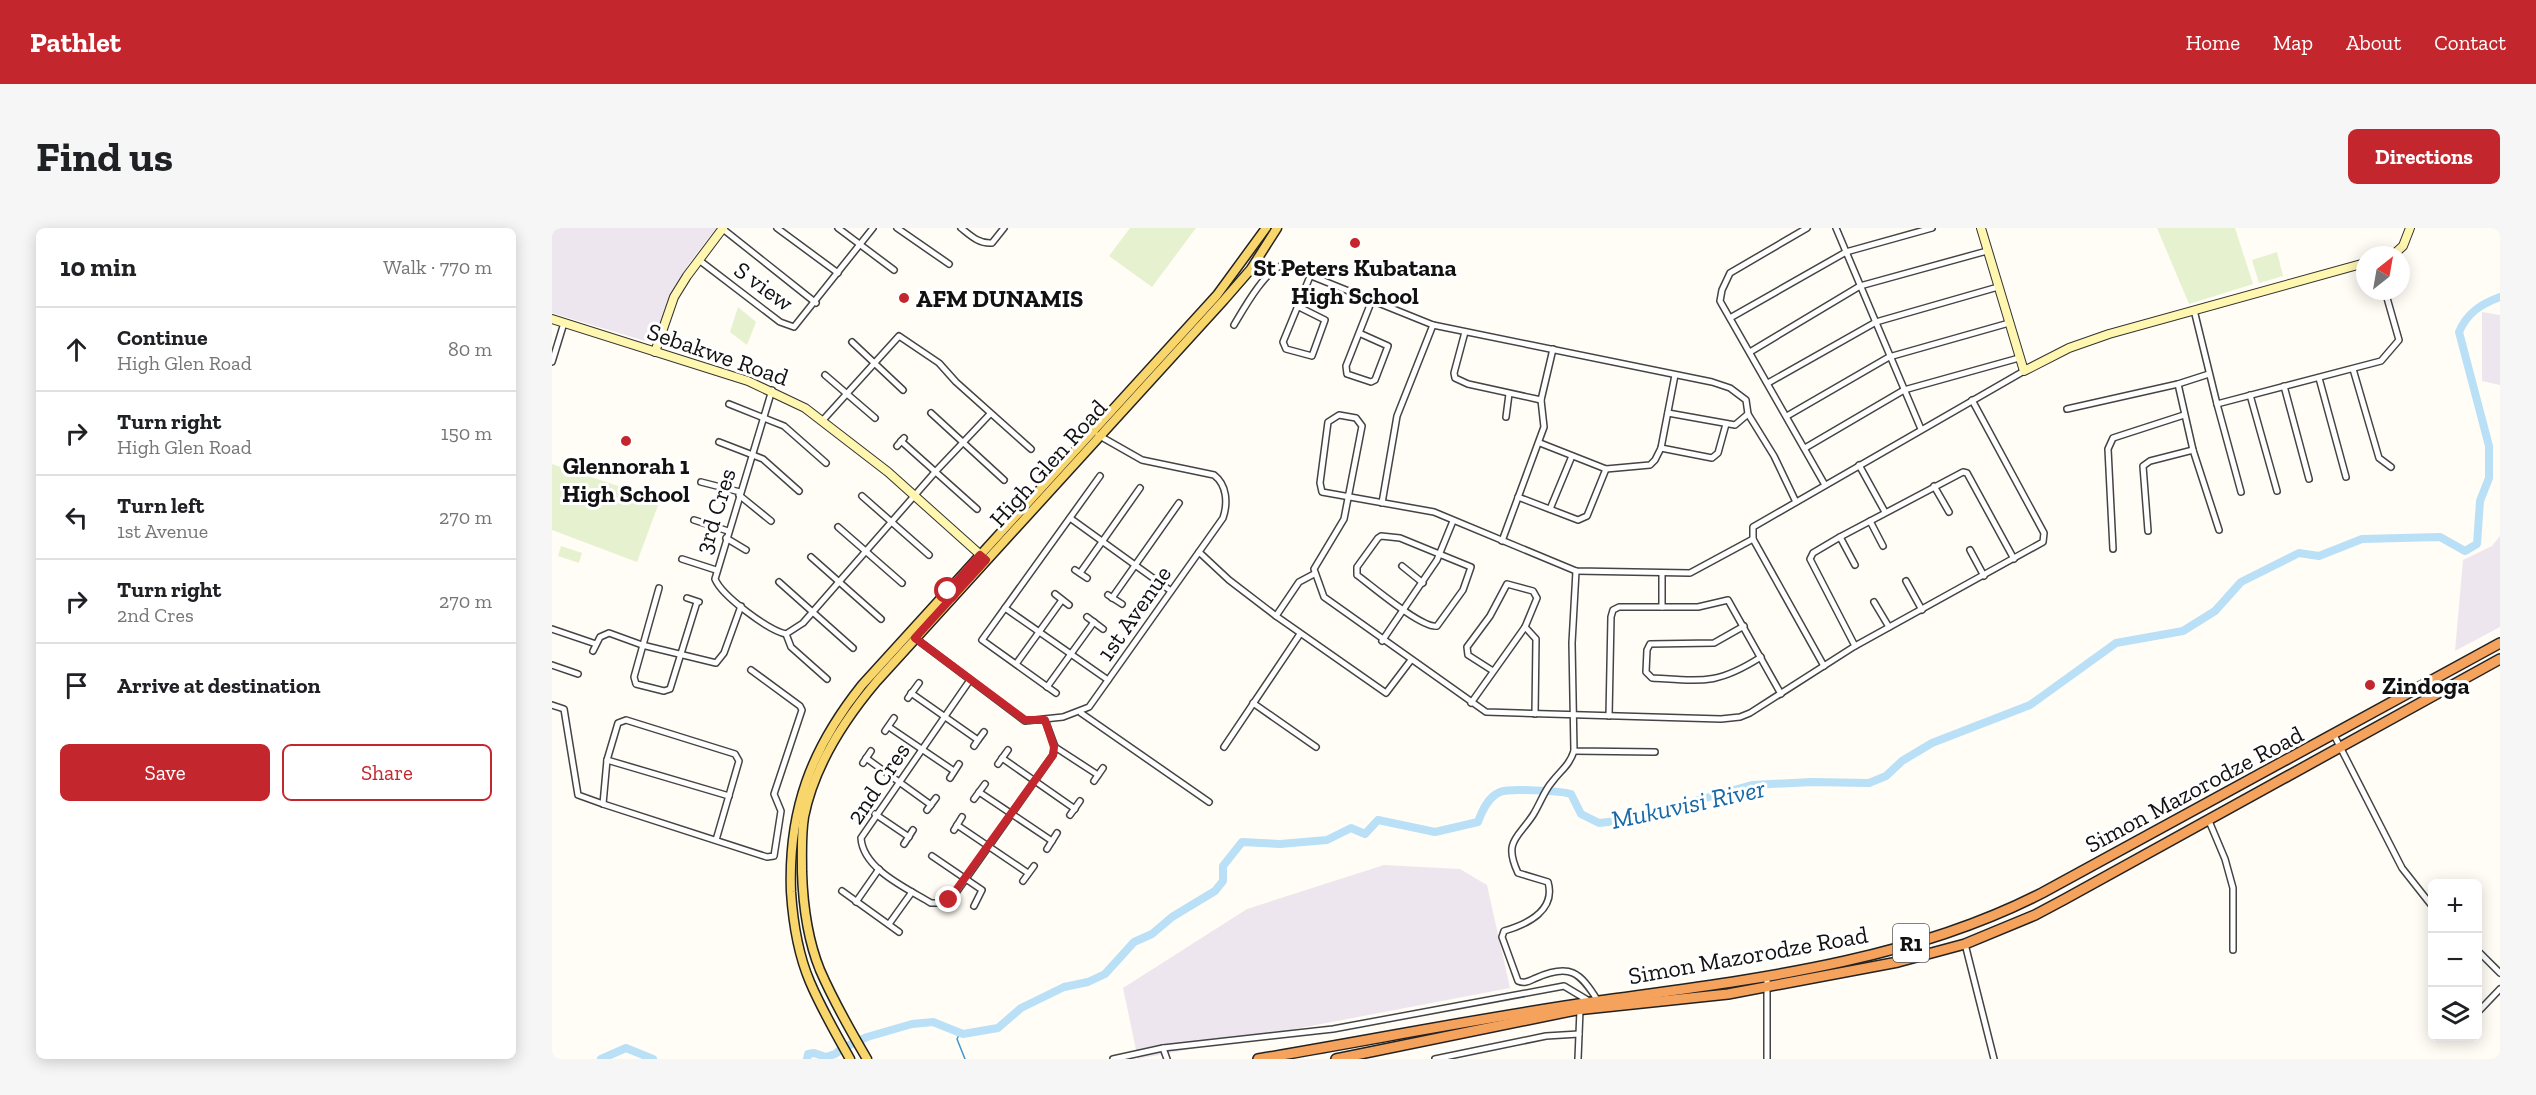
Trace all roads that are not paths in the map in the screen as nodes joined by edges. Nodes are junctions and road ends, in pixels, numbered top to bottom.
1 (723, 228) edge
2 (777, 228) edge
3 (838, 228) edge
4 (873, 228) edge
5 (897, 228) edge
6 (961, 228) edge
7 (1004, 228) edge
8 (1266, 228) edge
9 (1276, 228) edge
10 (1807, 228) edge
11 (1836, 228) edge
12 (1932, 228) edge
13 (1981, 228) edge
14 (2410, 228) edge
15 (860, 245) junction
16 (2403, 246) edge
17 (1987, 251) junction
18 (1846, 252) junction
19 (699, 260) junction
20 (949, 264) dead end
21 (2356, 265) edge
22 (894, 270) dead end
23 (838, 273) junction
24 (1311, 274) junction
25 (1860, 286) junction
26 (1998, 287) junction
27 (1372, 300) junction
28 (2388, 300) edge
29 (816, 303) junction
30 (1297, 306) junction
31 (2194, 310) junction
32 (1730, 318) junction
33 (552, 319) edge
34 (1876, 322) junction
35 (2009, 322) junction
36 (564, 323) junction
37 (1433, 325) junction
38 (1234, 326) dead end
39 (1465, 332) junction
40 (552, 333) edge
41 (1359, 333) junction
42 (560, 335) junction
43 (852, 342) dead end
44 (1552, 349) junction
45 (655, 352) junction
46 (1750, 352) junction
47 (1889, 357) junction
48 (2019, 358) junction
49 (552, 362) edge
50 (874, 364) junction
51 (2353, 369) junction
52 (2024, 371) junction
53 (2210, 374) junction
54 (825, 375) dead end
55 (1675, 375) junction
56 (2319, 378) junction
57 (1768, 383) junction
58 (2178, 384) junction
59 (2284, 386) junction
60 (772, 390) junction
61 (903, 390) dead end
62 (1904, 390) junction
63 (847, 394) junction
64 (1509, 394) junction
65 (2250, 395) junction
66 (1542, 400) junction
67 (1972, 400) junction
68 (729, 404) dead end
69 (2217, 404) junction
70 (2067, 409) dead end
71 (1668, 413) junction
72 (931, 414) dead end
73 (990, 414) junction
74 (1748, 414) junction
75 (1787, 416) junction
76 (2184, 416) junction
77 (763, 417) junction
78 (1506, 417) dead end
79 (875, 418) dead end
80 (823, 420) junction
81 (1726, 424) junction
82 (1921, 429) junction
83 (1096, 433) junction
84 (719, 442) dead end
85 (901, 442) dead end
86 (963, 443) junction
87 (1540, 443) junction
88 (1660, 448) junction
89 (1805, 448) junction
90 (1031, 449) dead end
91 (2193, 450) junction
92 (751, 453) junction
93 (1572, 456) junction
94 (826, 463) dead end
95 (1859, 465) junction
96 (2391, 467) dead end
97 (1606, 469) junction
98 (936, 471) junction
99 (1100, 476) dead end
100 (2346, 477) dead end
101 (2309, 479) dead end
102 (1004, 480) dead end
103 (701, 482) dead end
104 (1825, 485) junction
105 (1934, 486) junction
106 (1140, 488) dead end
107 (799, 491) dead end
108 (2277, 491) dead end
109 (2241, 492) dead end
110 (739, 494) junction
111 (915, 495) junction
112 (862, 496) dead end
113 (1518, 497) junction
114 (1349, 498) junction
115 (1796, 502) junction
116 (1179, 503) dead end
117 (1382, 503) junction
118 (1550, 508) junction
119 (977, 509) dead end
120 (1949, 512) dead end
121 (1885, 513) junction
122 (1070, 518) junction
123 (694, 520) dead end
124 (771, 521) dead end
125 (1453, 521) junction
126 (1870, 521) junction
127 (893, 522) junction
128 (838, 527) dead end
129 (2219, 530) dead end
130 (728, 531) junction
131 (2148, 531) dead end
132 (1840, 537) junction
133 (726, 538) junction
134 (1753, 539) junction
135 (1103, 541) junction
136 (1502, 541) junction
137 (1883, 546) dead end
138 (2113, 549) dead end
139 (746, 550) dead end
140 (1970, 550) dead end
141 (865, 552) junction
142 (1199, 552) junction
143 (1440, 554) junction
144 (929, 555) dead end
145 (811, 557) dead end
146 (983, 558) junction
147 (682, 559) dead end
148 (2014, 559) junction
149 (1136, 565) junction
150 (1855, 565) dead end
151 (1402, 566) dead end
152 (716, 570) junction
153 (1576, 571) junction
154 (1662, 573) junction
155 (1314, 574) junction
156 (1984, 576) junction
157 (1087, 578) dead end
158 (839, 581) junction
159 (1906, 581) dead end
160 (779, 582) dead end
161 (902, 583) dead end
162 (1423, 583) junction
163 (659, 588) dead end
164 (1171, 591) junction
165 (1055, 594) dead end
166 (687, 598) dead end
167 (1062, 600) junction
168 (1874, 602) dead end
169 (1122, 604) dead end
170 (1069, 605) dead end
171 (741, 606) junction
172 (1662, 607) junction
173 (1005, 608) junction
174 (1405, 610) junction
175 (1922, 610) junction
176 (813, 612) junction
177 (1276, 616) junction
178 (1087, 617) dead end
179 (881, 619) dead end
180 (1094, 622) junction
181 (1744, 626) junction
182 (1525, 627) junction
183 (1889, 627) junction
184 (552, 629) edge
185 (1103, 629) dead end
186 (1038, 631) junction
187 (786, 634) junction
188 (1300, 634) junction
189 (915, 638) junction
190 (1383, 641) junction
191 (2500, 643) edge
192 (596, 644) junction
193 (642, 645) junction
194 (1855, 646) junction
195 (853, 648) dead end
196 (593, 651) dead end
197 (1072, 654) junction
198 (681, 655) junction
199 (1761, 657) junction
200 (2500, 659) edge
201 (1411, 660) junction
202 (1016, 664) junction
203 (552, 665) edge
204 (1824, 666) junction
205 (751, 670) dead end
206 (1493, 671) junction
207 (578, 674) dead end
208 (827, 679) dead end
209 (970, 680) junction
210 (1108, 680) junction
211 (919, 683) dead end
212 (1047, 687) junction
213 (1056, 693) dead end
214 (1781, 694) junction
215 (1253, 703) junction
216 (1471, 703) junction
217 (552, 705) edge
218 (1081, 712) junction
219 (1535, 714) junction
220 (945, 716) junction
221 (1572, 716) junction
222 (1609, 716) junction
223 (894, 718) dead end
224 (1045, 720) junction
225 (984, 732) dead end
226 (2334, 735) junction
227 (978, 740) junction
228 (974, 746) dead end
229 (1054, 747) junction
230 (1224, 747) dead end
231 (1316, 747) dead end
232 (2340, 748) junction
233 (922, 749) junction
234 (1008, 750) dead end
235 (1574, 751) junction
236 (871, 752) dead end
237 (1654, 752) dead end
238 (607, 760) junction
239 (959, 764) dead end
240 (1103, 768) dead end
241 (954, 771) junction
242 (1098, 775) junction
243 (950, 778) dead end
244 (1035, 780) junction
245 (1094, 781) dead end
246 (898, 782) junction
247 (985, 784) dead end
248 (979, 792) junction
249 (729, 796) junction
250 (936, 798) dead end
251 (974, 799) dead end
252 (1080, 801) dead end
253 (1209, 802) dead end
254 (603, 804) junction
255 (931, 805) junction
256 (1075, 809) junction
257 (927, 810) dead end
258 (875, 814) junction
259 (1012, 814) junction
260 (1070, 815) dead end
261 (962, 817) dead end
262 (2209, 821) junction
263 (914, 830) dead end
264 (1058, 833) dead end
265 (909, 837) junction
266 (716, 840) junction
267 (1052, 841) junction
268 (904, 844) dead end
269 (989, 846) junction
270 (1047, 849) dead end
271 (932, 857) dead end
272 (1034, 866) dead end
273 (879, 869) junction
274 (1028, 873) junction
275 (965, 879) junction
276 (1023, 880) dead end
277 (842, 891) dead end
278 (912, 892) junction
279 (2428, 900) edge
280 (856, 902) junction
281 (974, 906) dead end
282 (889, 924) junction
283 (899, 932) dead end
284 (1965, 944) junction
285 (2233, 950) dead end
286 (2482, 955) edge
287 (2500, 973) edge
288 (1767, 976) junction
289 (1766, 987) junction
290 (2500, 989) edge
291 (1594, 1001) junction
292 (2482, 1008) edge
293 (1580, 1010) junction
294 (1579, 1034) junction
295 (1163, 1048) junction
296 (850, 1059) edge
297 (867, 1059) edge
298 (1113, 1059) edge
299 (1167, 1059) edge
300 (1258, 1059) edge
301 (1336, 1059) edge
302 (1435, 1059) edge
303 (1578, 1059) edge
304 (1767, 1059) edge
305 (1994, 1059) edge

1 - 19 street
1 - 29 street
2 - 23 street
3 - 15 street
4 - 15 street, S view
5 - 20 street
6 - 7 street
8 - 83 main road, High Glen Road
9 - 83 main road, High Glen Road
10 - 32 street
11 - 18 street
12 - 18 street
13 - 17 street
14 - 16 street
15 - 22 street
15 - 23 street, S view
17 - 25 street
17 - 26 street
18 - 25 street
18 - 32 street
19 - 29 street, S view
19 - 45 street
21 - 31 street
23 - 29 street, S view
24 - 27 street
24 - 30 street
24 - 38 street
25 - 34 street
25 - 46 street
26 - 34 street
26 - 35 street
27 - 37 street
27 - 41 street
28 - 51 street
30 - 30 street
31 - 52 street
31 - 53 street
32 - 46 street
33 - 36 street, Sebakwe Road
34 - 47 street
34 - 57 street
35 - 47 street
35 - 48 street
36 - 42 street
36 - 45 street, Sebakwe Road
37 - 39 street
37 - 117 street
39 - 44 street
39 - 64 street
40 - 42 street
41 - 41 street
42 - 49 street
43 - 50 street
44 - 55 street
44 - 66 street
45 - 60 street, Sebakwe Road
46 - 57 street
47 - 62 street
47 - 75 street
48 - 52 street
48 - 62 street
50 - 61 street
50 - 63 street
50 - 73 street
51 - 56 street
51 - 96 street
52 - 67 street
53 - 58 street
53 - 69 street
54 - 63 street
55 - 71 street
55 - 74 street
56 - 59 street
56 - 100 street
57 - 75 street
58 - 70 street
58 - 76 street
59 - 65 street
59 - 101 street
60 - 77 street, 3rd Cres
60 - 80 street, Sebakwe Road
62 - 82 street
62 - 89 street
63 - 79 street
63 - 80 street
64 - 66 street
64 - 78 street
65 - 69 street
65 - 108 street
66 - 87 street
67 - 82 street
67 - 148 street
68 - 77 street
69 - 109 street
71 - 81 street
71 - 88 street
72 - 86 street
73 - 86 street
73 - 90 street
74 - 81 street
74 - 115 street
75 - 89 street
76 - 91 street
76 - 138 street
77 - 92 street, 3rd Cres
77 - 94 street
80 - 111 street, Sebakwe Road
81 - 88 street
82 - 95 street
83 - 142 street, 1st Avenue
83 - 146 main road, High Glen Road
84 - 92 street
85 - 98 street
86 - 98 street
86 - 102 street
87 - 93 street
87 - 113 street
88 - 97 street
89 - 104 street
91 - 129 street
91 - 131 street
92 - 107 street
92 - 110 street, 3rd Cres
93 - 97 street
93 - 118 street
95 - 104 street
95 - 121 street
97 - 118 street
98 - 111 street
98 - 119 street
99 - 122 street
103 - 110 street
104 - 115 street
105 - 120 street
105 - 121 street
105 - 148 street
106 - 135 street
110 - 124 street
110 - 130 street, 3rd Cres
111 - 127 street
111 - 146 street, Sebakwe Road
112 - 127 street
113 - 118 street
113 - 136 street
114 - 114 street
114 - 117 street
114 - 155 street
115 - 134 street
116 - 149 street
117 - 125 street
121 - 126 street
122 - 135 street
122 - 173 street
123 - 130 street
125 - 136 street
125 - 143 street
126 - 132 street
126 - 137 street
127 - 141 street
127 - 144 street
128 - 141 street
130 - 133 street, 3rd Cres
132 - 150 street
132 - 194 street
133 - 139 street
133 - 152 street, 3rd Cres
134 - 154 street
134 - 204 street
135 - 149 street
135 - 157 street
136 - 153 street
140 - 156 street
141 - 158 street
141 - 161 street
142 - 164 street, 1st Avenue
142 - 177 street
143 - 162 street
143 - 174 street
143 - 174 street
145 - 158 street
146 - 189 main road, High Glen Road
146 - 296 main road, High Glen Road
147 - 152 street
148 - 156 street
149 - 164 street
149 - 169 street
151 - 162 street
152 - 171 street, 3rd Cres
153 - 154 street
153 - 221 street
154 - 172 street
155 - 177 street
155 - 190 street
156 - 175 street
158 - 176 street
158 - 179 street
159 - 175 street
160 - 176 street
162 - 174 street
163 - 193 street
164 - 210 street, 1st Avenue
165 - 167 street
166 - 198 street
167 - 170 street
167 - 186 street
168 - 183 street
171 - 187 street, 3rd Cres
171 - 198 street
172 - 181 street
172 - 222 street
173 - 186 street
173 - 202 street
174 - 190 street
175 - 183 street
176 - 187 street
176 - 195 street
177 - 188 street
178 - 180 street
180 - 185 street
180 - 197 street
181 - 199 street
181 - 199 street
182 - 206 street
182 - 206 street
182 - 219 street
183 - 194 street
184 - 192 street
186 - 197 street
186 - 202 street
187 - 208 street
188 - 201 street
188 - 215 street
189 - 209 street
189 - 297 main road, High Glen Road
190 - 201 street
191 - 226 highway, Simon Mazorodze Road / R1
192 - 193 street
192 - 196 street
193 - 198 street
193 - 198 street
194 - 204 street
197 - 210 street
197 - 212 street
199 - 214 street
200 - 232 highway, Simon Mazorodze Road / R1
201 - 216 street
202 - 212 street
203 - 207 street
204 - 214 street
205 - 266 street
206 - 216 street
209 - 220 street, 2nd Cres
209 - 224 street
210 - 218 street, 1st Avenue
211 - 220 street
212 - 213 street
214 - 222 street
215 - 230 street
215 - 231 street
216 - 219 street
217 - 254 street
218 - 224 street
218 - 253 street
219 - 221 street
220 - 227 street
220 - 233 street, 2nd Cres
221 - 222 street
221 - 235 street
223 - 233 street
224 - 229 street
225 - 227 street
226 - 232 street
226 - 288 highway, Simon Mazorodze Road / R1
227 - 228 street
229 - 242 street
229 - 244 street, 2nd Cres
232 - 262 highway, Simon Mazorodze Road / R1
232 - 279 street
233 - 241 street
233 - 246 street, 2nd Cres
234 - 244 street
235 - 237 street
235 - 291 street
236 - 246 street
238 - 249 street
238 - 249 street
238 - 254 street
239 - 241 street
240 - 242 street
241 - 243 street
242 - 245 street
244 - 256 street
244 - 259 street, 2nd Cres
246 - 255 street
246 - 258 street, 2nd Cres
247 - 248 street
248 - 251 street
248 - 259 street
249 - 266 street
250 - 255 street
252 - 256 street
254 - 266 street
255 - 257 street
256 - 260 street
258 - 265 street
258 - 273 street, 2nd Cres
259 - 267 street
259 - 269 street, 2nd Cres
261 - 269 street
262 - 284 highway, Simon Mazorodze Road / R1
262 - 285 street
263 - 265 street
264 - 267 street
265 - 268 street
267 - 270 street
269 - 274 street
269 - 275 street, 2nd Cres
271 - 275 street
272 - 274 street
273 - 278 street, 2nd Cres
273 - 280 street
274 - 276 street
275 - 278 street, 2nd Cres
275 - 281 street
277 - 280 street
278 - 282 street
280 - 282 street
282 - 283 street
284 - 289 highway, Simon Mazorodze Road / R1
284 - 305 street
286 - 287 street
288 - 289 street
288 - 291 highway, Simon Mazorodze Road / R1
289 - 293 highway, Simon Mazorodze Road / R1
289 - 304 street
290 - 292 street
291 - 295 street
291 - 300 highway, Simon Mazorodze Road / R1
293 - 294 street
293 - 301 highway, Simon Mazorodze Road / R1
294 - 302 street
294 - 303 street
295 - 298 street
295 - 299 street

